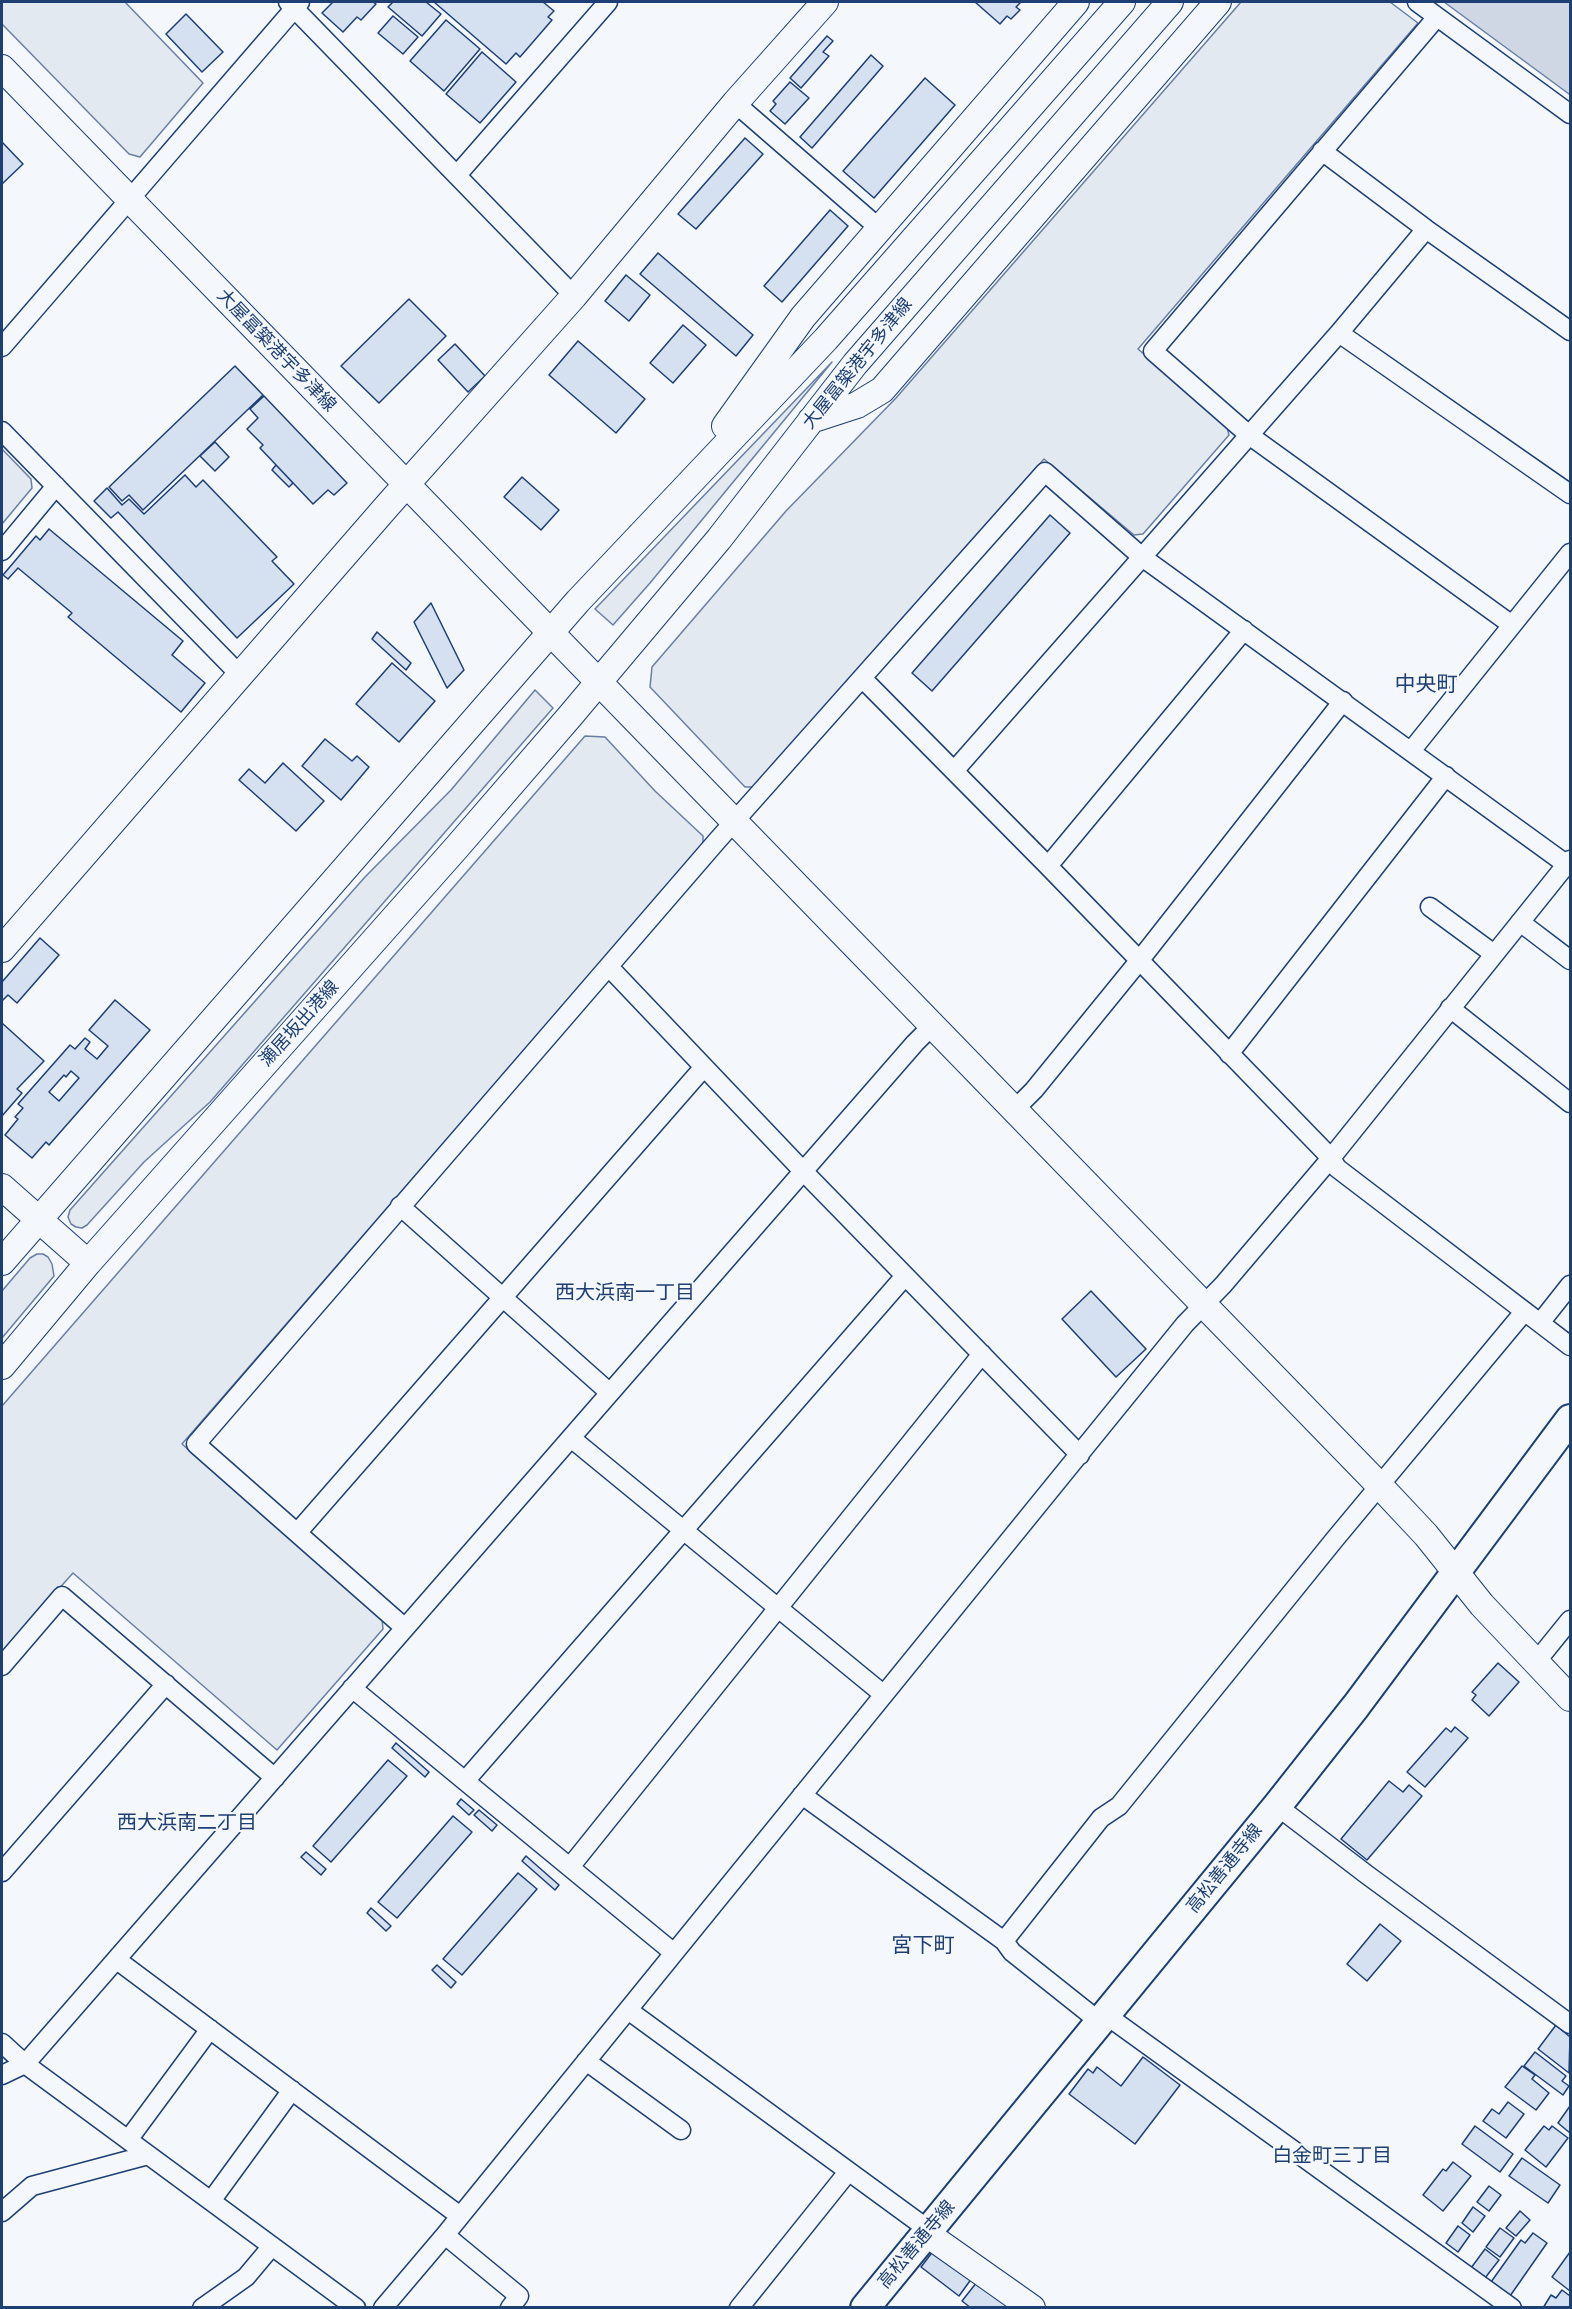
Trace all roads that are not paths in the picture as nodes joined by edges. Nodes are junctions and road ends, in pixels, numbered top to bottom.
1 (608, 2) edge
2 (825, 2) edge
3 (1076, 2) edge
4 (1122, 2) edge
5 (1170, 2) edge
6 (1218, 2) edge
7 (1417, 2) edge
8 (294, 4) edge
9 (1437, 16) junction
10 (2, 68) edge
11 (735, 103) junction
12 (1570, 114) edge
13 (1322, 151) junction
14 (457, 175) junction
15 (129, 200) junction
16 (879, 228) junction
17 (1426, 229) junction
18 (574, 296) junction
19 (1570, 331) edge
20 (1339, 333) junction
21 (2, 347) edge
22 (811, 420) junction
23 (2, 431) edge
24 (1249, 435) junction
25 (406, 485) junction
26 (56, 486) junction
27 (1570, 494) edge
28 (672, 499) junction
29 (2, 551) edge
30 (1570, 553) edge
31 (1142, 557) junction
32 (1512, 625) junction
33 (1244, 630) junction
34 (550, 633) junction
35 (240, 675) junction
36 (862, 678) junction
37 (598, 682) junction
38 (1343, 701) junction
39 (1411, 751) junction
40 (954, 771) junction
41 (1446, 776) junction
42 (734, 822) junction
43 (1569, 864) edge
44 (1048, 866) junction
45 (1430, 907) dead end
46 (1520, 922) junction
47 (2, 949) edge
48 (1494, 954) junction
49 (1570, 960) edge
50 (1139, 961) junction
51 (609, 967) junction
52 (1450, 1008) junction
53 (932, 1026) junction
54 (1229, 1054) junction
55 (705, 1067) junction
56 (1570, 1103) edge
57 (1015, 1109) junction
58 (1330, 1158) junction
59 (803, 1171) junction
60 (2, 1187) edge
61 (400, 1206) junction
62 (39, 1220) junction
63 (2, 1262) edge
64 (88, 1263) junction
65 (905, 1276) junction
66 (1570, 1285) edge
67 (503, 1297) junction
68 (1204, 1304) junction
69 (1524, 1312) junction
70 (1540, 1323) junction
71 (1570, 1346) edge
72 (981, 1354) junction
73 (2, 1366) edge
74 (610, 1393) junction
75 (1570, 1419) edge
76 (571, 1438) junction
77 (1080, 1455) junction
78 (1380, 1486) junction
79 (683, 1530) junction
80 (297, 1533) junction
81 (1455, 1572) junction
82 (778, 1608) junction
83 (1570, 1620) edge
84 (405, 1628) junction
85 (1536, 1662) junction
86 (2, 1666) edge
87 (166, 1684) junction
88 (352, 1688) junction
89 (883, 1694) junction
90 (1570, 1698) edge
91 (275, 1778) junction
92 (465, 1781) junction
93 (802, 1795) junction
94 (1277, 1806) junction
95 (570, 1868) junction
96 (2, 1872) edge
97 (1004, 1941) junction
98 (674, 1953) junction
99 (117, 1960) junction
100 (628, 2010) junction
101 (1103, 2018) junction
102 (1570, 2024) edge
103 (210, 2029) junction
104 (2, 2043) edge
105 (586, 2061) junction
106 (25, 2064) junction
107 (2, 2074) edge
108 (291, 2090) junction
109 (681, 2130) dead end
110 (128, 2140) junction
111 (148, 2154) junction
112 (848, 2172) junction
113 (211, 2201) junction
114 (2, 2212) edge
115 (460, 2216) junction
116 (929, 2232) junction
117 (445, 2235) junction
118 (272, 2246) junction
119 (202, 2307) edge
120 (356, 2307) edge
121 (383, 2307) edge
122 (510, 2307) edge
123 (739, 2307) edge
124 (865, 2307) edge
125 (1032, 2307) edge
126 (1512, 2307) edge

1 - 14 street
2 - 11 main road
3 - 16 main road
4 - 28 main road, 大屋冨築港宇多津線
5 - 22 main road, 大屋冨築港宇多津線
6 - 22 main road
7 - 9 street
8 - 14 street
8 - 15 street
9 - 12 street
9 - 13 street
10 - 15 main road, 大屋冨築港宇多津線
11 - 16 street
11 - 18 main road
13 - 17 street
13 - 24 street
14 - 18 street
15 - 21 street
15 - 25 main road, 大屋冨築港宇多津線
16 - 28 main road
17 - 19 street
17 - 20 street
18 - 25 main road
20 - 24 street
20 - 27 street
22 - 37 main road, 大屋冨築港宇多津線
23 - 26 street
24 - 31 street
24 - 32 street
25 - 34 main road, 大屋冨築港宇多津線
25 - 35 main road
26 - 29 street
26 - 35 street
28 - 34 main road, 大屋冨築港宇多津線
30 - 32 street
31 - 33 street
31 - 36 street
31 - 40 street
32 - 39 street
33 - 38 street
33 - 44 street
34 - 37 main road, 大屋冨築港宇多津線
34 - 62 main road
35 - 47 main road
36 - 40 street
36 - 42 street
37 - 42 main road
37 - 64 main road, 瀬居坂出港線
38 - 39 street
38 - 50 street
39 - 41 street
40 - 44 street
41 - 43 street
41 - 54 street
42 - 51 street
42 - 53 main road
43 - 46 street
44 - 50 street
45 - 48 street
46 - 48 street
46 - 49 street
48 - 52 street
50 - 54 street
50 - 57 street
51 - 55 street
51 - 61 street
52 - 56 street
52 - 58 street
53 - 57 main road
53 - 59 street
54 - 58 street
55 - 59 street
55 - 67 street
57 - 68 main road
58 - 68 street
58 - 69 street
59 - 65 street
59 - 74 street
60 - 62 main road
61 - 67 street
61 - 80 street
62 - 63 main road
62 - 64 main road
64 - 73 main road, 瀬居坂出港線
65 - 72 street
65 - 79 street
66 - 70 street
67 - 74 street
67 - 80 street
68 - 77 street
68 - 78 main road
69 - 70 street
69 - 78 street
70 - 71 street
72 - 77 street
72 - 82 street
74 - 76 street
75 - 81 main road, 高松善通寺線
76 - 79 street
76 - 84 street
77 - 89 street
78 - 81 main road
78 - 97 street
79 - 82 street
79 - 92 street
80 - 84 street
81 - 85 main road
81 - 94 main road, 高松善通寺線
82 - 89 street
82 - 95 street
83 - 85 street
84 - 88 street
85 - 90 main road
86 - 87 street
87 - 91 street
87 - 96 street
88 - 91 street
88 - 92 street
89 - 93 street
91 - 99 street
92 - 95 street
93 - 97 street
93 - 98 street
94 - 101 main road, 高松善通寺線
94 - 102 street
95 - 98 street
97 - 101 street
98 - 100 street
99 - 103 street
99 - 106 street
100 - 105 street
100 - 112 street
101 - 116 main road, 高松善通寺線
101 - 126 street
103 - 108 street
103 - 110 street
104 - 106 street
105 - 109 street
105 - 115 street
106 - 107 street
106 - 110 street
108 - 113 street
108 - 115 street
110 - 111 street
111 - 113 street
111 - 114 street
112 - 116 street
112 - 123 street
113 - 118 street
115 - 117 street
116 - 124 main road, 高松善通寺線
116 - 125 main road
117 - 121 street
117 - 122 street
118 - 119 street
118 - 120 street

